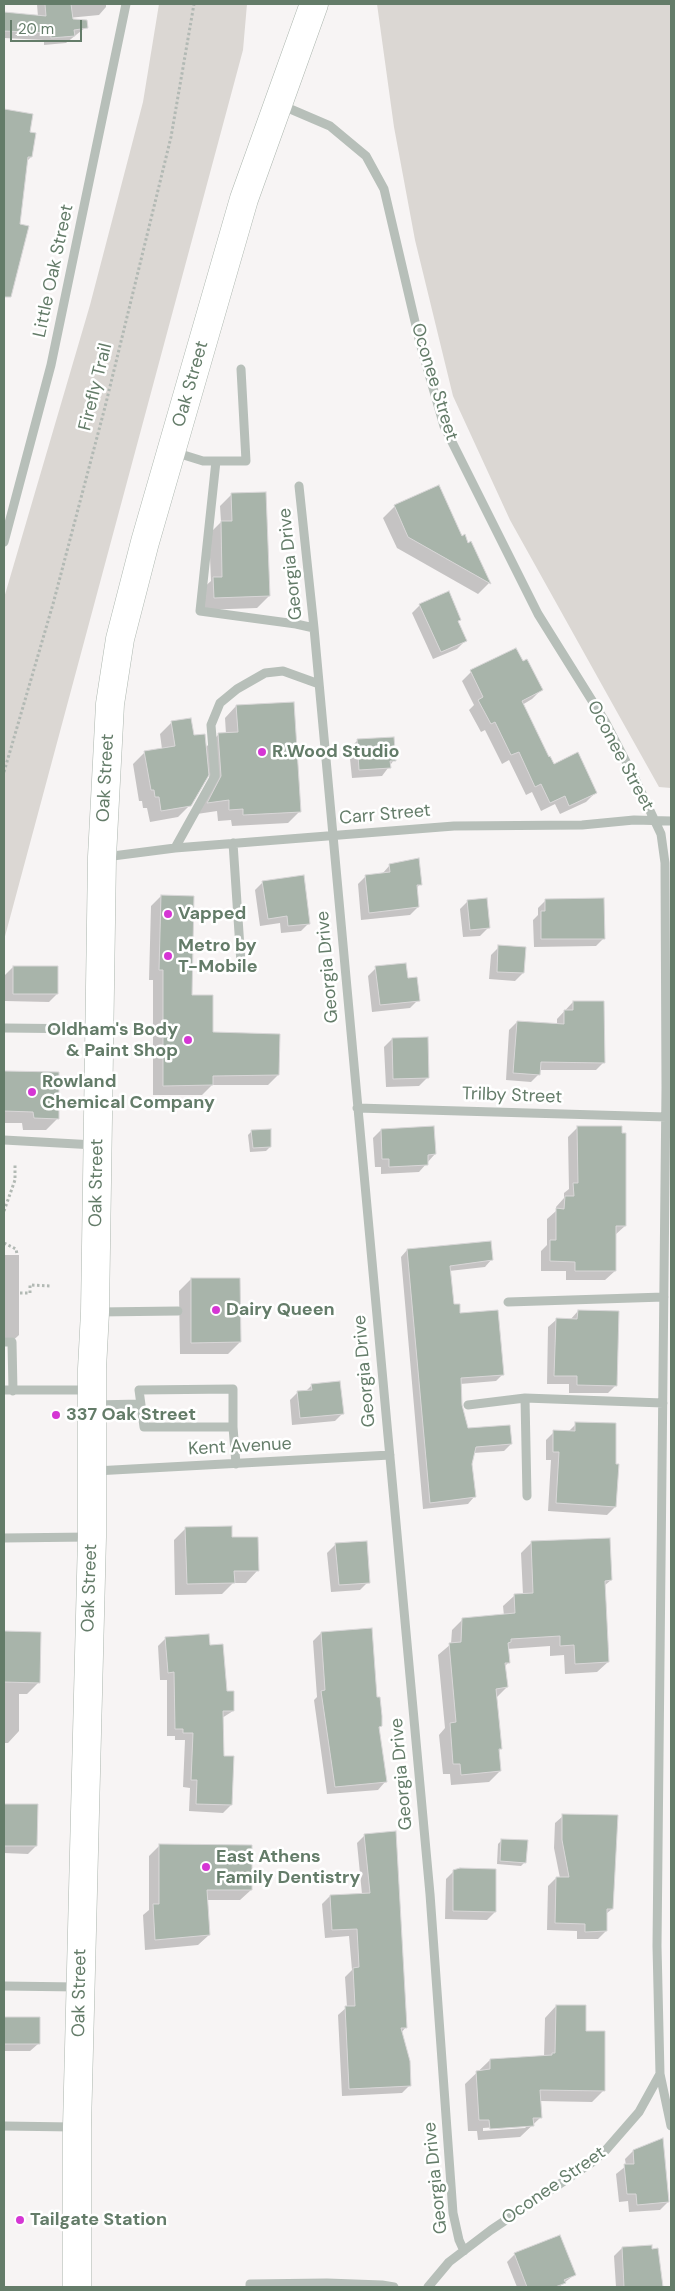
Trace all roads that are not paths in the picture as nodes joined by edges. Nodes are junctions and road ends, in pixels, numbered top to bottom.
1 (126, 4) edge
2 (314, 4) edge
3 (277, 103) junction
4 (241, 369) dead end
5 (171, 452) junction
6 (216, 461) junction
7 (299, 486) dead end
8 (4, 542) edge
9 (314, 628) junction
10 (319, 684) junction
11 (654, 820) junction
12 (671, 820) edge
13 (333, 836) junction
14 (232, 844) junction
15 (174, 848) junction
16 (102, 857) junction
17 (241, 963) dead end
18 (4, 1028) edge
19 (100, 1029) junction
20 (357, 1108) junction
21 (666, 1117) junction
22 (4, 1140) edge
23 (98, 1146) junction
24 (664, 1297) junction
25 (508, 1302) dead end
26 (178, 1310) dead end
27 (95, 1312) junction
28 (4, 1342) edge
29 (8, 1391) edge
30 (92, 1397) junction
31 (525, 1398) junction
32 (663, 1403) junction
33 (140, 1404) junction
34 (468, 1405) dead end
35 (233, 1427) junction
36 (390, 1455) junction
37 (236, 1464) junction
38 (92, 1471) junction
39 (527, 1496) dead end
40 (92, 1537) junction
41 (4, 1538) edge
42 (667, 1594) edge
43 (4, 1986) edge
44 (80, 1987) junction
45 (660, 2074) junction
46 (4, 2126) edge
47 (671, 2126) edge
48 (77, 2127) junction
49 (464, 2251) junction
50 (77, 2287) edge
51 (250, 2287) edge
52 (394, 2287) edge
53 (428, 2287) edge

1 - 8 street, Little Oak Street
2 - 3 main road
3 - 5 main road, Oak Street
3 - 11 street, Oconee Street
4 - 6 street
5 - 6 street
5 - 16 main road, Oak Street
6 - 9 street
7 - 9 street, Georgia Drive
9 - 10 street, Georgia Drive
10 - 13 street, Georgia Drive
10 - 15 street
11 - 12 street, Carr Street
11 - 13 street, Carr Street
11 - 21 street, Oconee Street
13 - 14 street, Carr Street
13 - 20 street, Georgia Drive
14 - 15 street, Carr Street
14 - 17 street
15 - 16 street, Carr Street
16 - 19 main road, Oak Street
18 - 19 street
19 - 23 main road, Oak Street
20 - 21 street, Trilby Street
20 - 36 street, Georgia Drive
21 - 24 street, Oconee Street
22 - 23 street
23 - 27 main road, Oak Street
24 - 25 street
24 - 32 street, Oconee Street
26 - 27 street
27 - 30 main road, Oak Street
28 - 29 street
29 - 30 street
30 - 33 street
30 - 38 main road, Oak Street
31 - 32 street
31 - 34 street
31 - 39 street
32 - 42 street, Oconee Street
33 - 35 street
33 - 35 street
35 - 37 street
36 - 37 street, Kent Avenue
36 - 49 street, Georgia Drive
37 - 38 street, Kent Avenue
38 - 40 main road, Oak Street
40 - 41 street
40 - 44 main road, Oak Street
42 - 45 street, Oconee Street
43 - 44 street
44 - 48 main road, Oak Street
45 - 47 street
45 - 49 street, Oconee Street
46 - 48 street
48 - 50 main road, Oak Street
49 - 53 street, Oconee Street
51 - 52 street

